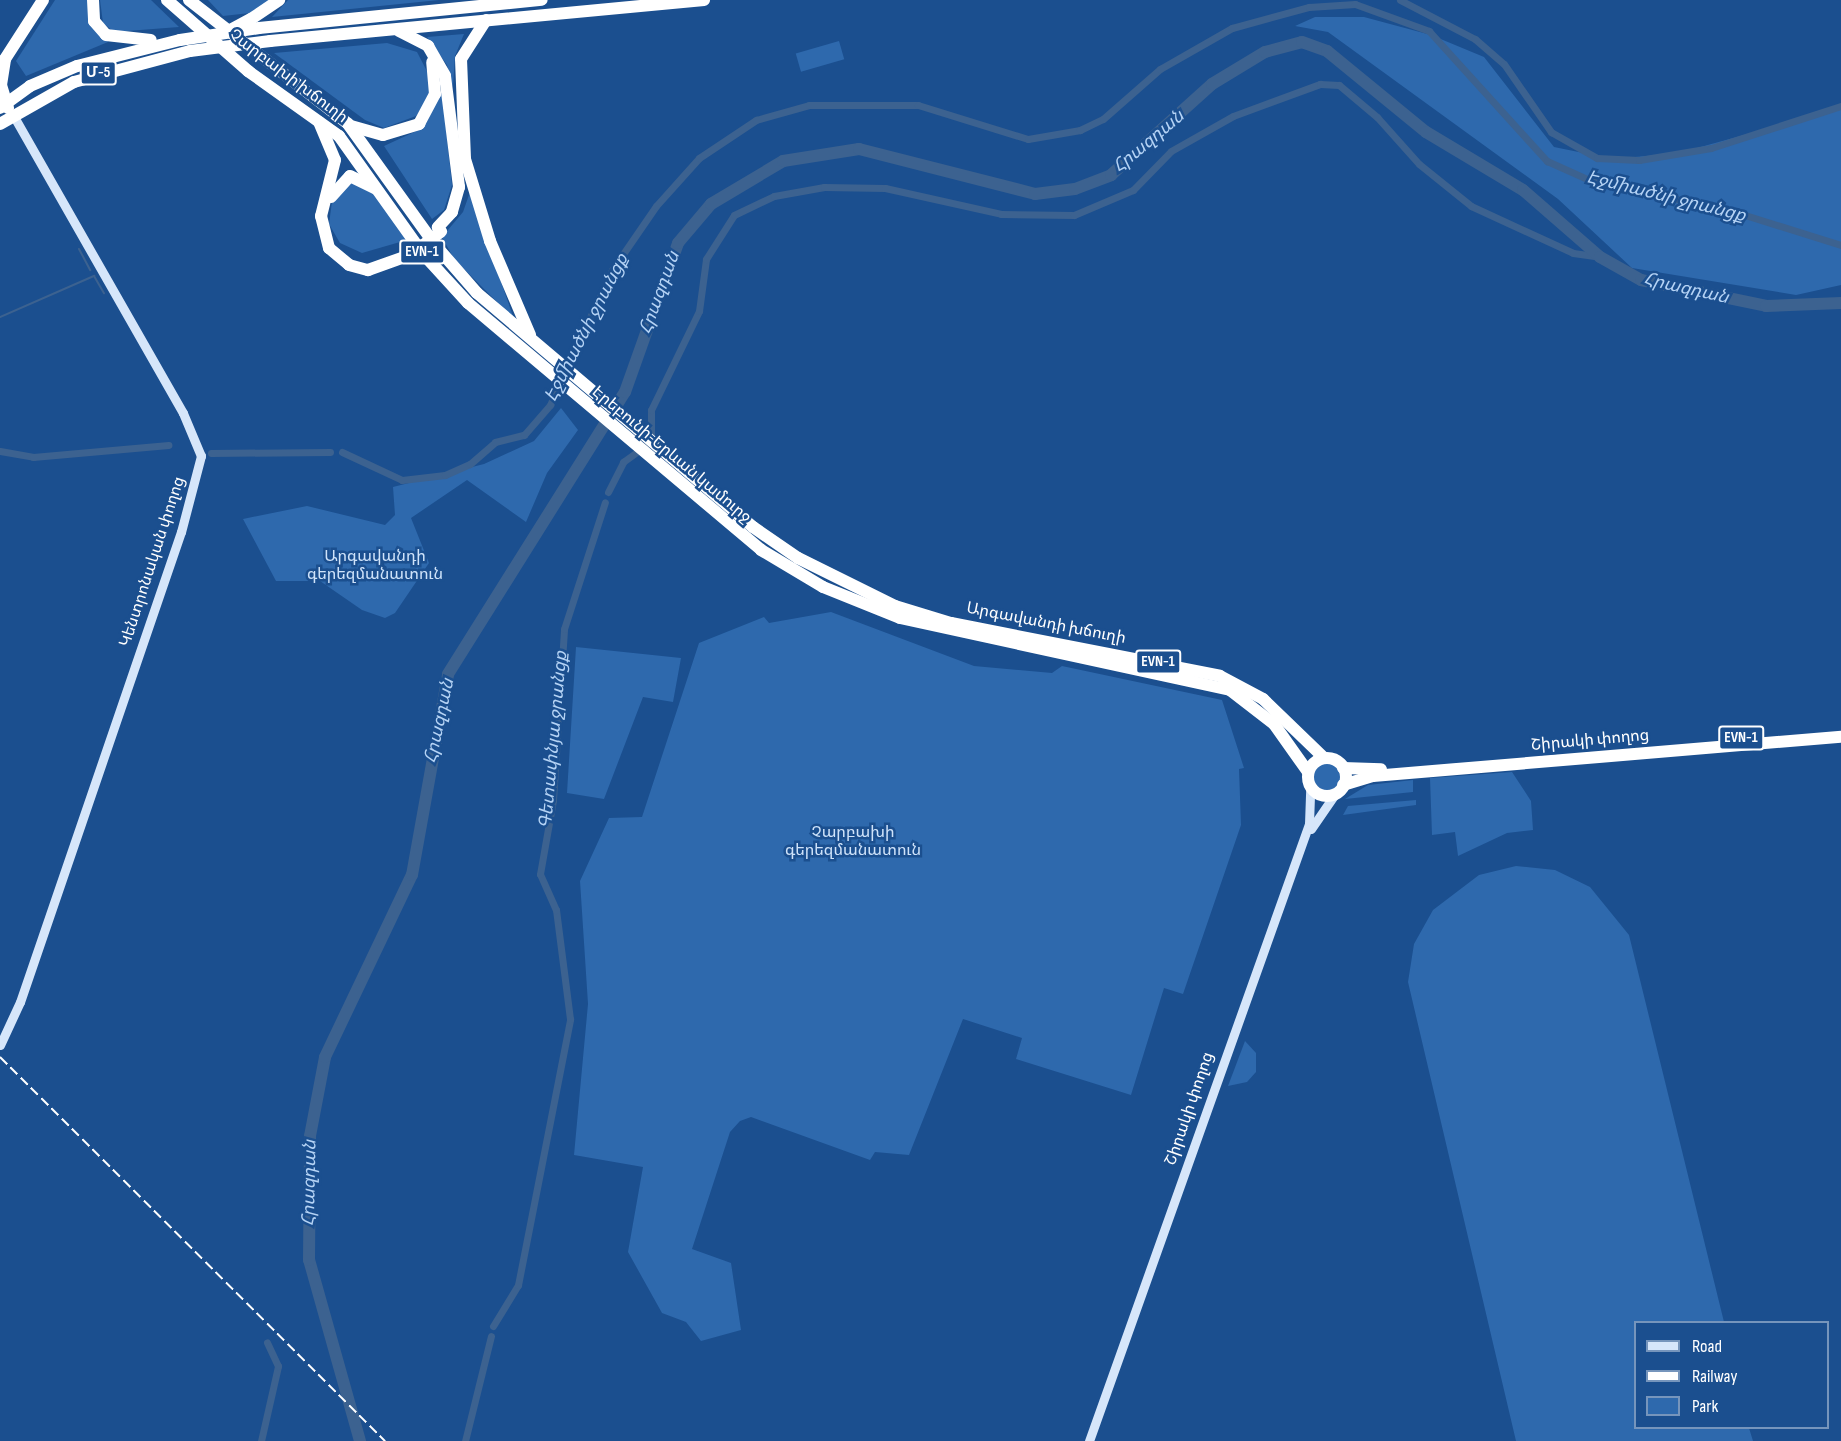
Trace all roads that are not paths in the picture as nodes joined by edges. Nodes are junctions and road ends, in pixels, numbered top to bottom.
1 (43, 0) edge
2 (93, 0) edge
3 (167, 0) edge
4 (279, 0) edge
5 (471, 0) edge
6 (542, 0) edge
7 (704, 0) edge
8 (194, 3) edge
9 (491, 4) junction
10 (486, 20) junction
11 (255, 23) junction
12 (393, 31) junction
13 (176, 40) junction
14 (2, 106) edge
15 (314, 114) junction
16 (13, 115) junction
17 (0, 124) edge
18 (348, 124) junction
19 (467, 170) junction
20 (388, 201) junction
21 (439, 230) junction
22 (408, 252) junction
23 (532, 340) junction
24 (558, 363) joint
25 (549, 374) joint
26 (753, 527) joint
27 (744, 537) joint
28 (1841, 730) edge
29 (1841, 737) edge
30 (1324, 758) junction
31 (1344, 768) junction
32 (1308, 772) junction
33 (1311, 786) junction
34 (1339, 789) junction
35 (2, 1041) edge
36 (1091, 1441) edge

1 - 14 highway
2 - 13 highway
3 - 15 highway, Չարբախի խճուղի / EVN-1
4 - 11 highway
5 - 9 highway
6 - 9 highway
7 - 10 highway, Մ-5
8 - 18 highway, Չարբախի խճուղի / EVN-1
9 - 11 highway
10 - 12 highway, Մ-5
10 - 19 highway
11 - 13 highway, Մ-5, bridge
12 - 16 highway, Մ-5, bridge
12 - 18 highway
12 - 21 highway
13 - 14 highway, Մ-5
14 - 16 highway
15 - 20 highway, Չարբախի խճուղի / EVN-1
15 - 22 highway
16 - 17 highway, Մ-5
16 - 35 main road, Կենտրոնական փողոց
18 - 23 highway, Չարբախի խճուղի / EVN-1
19 - 21 highway
19 - 23 highway
20 - 22 highway
20 - 25 highway, Չարբախի խճուղի / EVN-1
21 - 22 highway, bridge
23 - 24 highway, Չարբախի խճուղի / EVN-1
24 - 26 highway, Էրեբունի-Երևան կամուրջ / EVN-1
25 - 27 highway, Էրեբունի-Երևան կամուրջ / EVN-1
26 - 30 highway, Արգավանդի խճուղի / EVN-1
27 - 32 highway, Արգավանդի խճուղի / EVN-1
28 - 31 highway, Շիրակի փողոց / EVN-1
29 - 34 highway, Շիրակի փողոց / EVN-1
30 - 31 highway, EVN-1
30 - 32 highway
31 - 34 highway
32 - 33 highway, Շիրակի փողոց / EVN-1
33 - 34 highway
33 - 36 main road, Շիրակի փողոց
34 - 36 main road, Շիրակի փողոց

